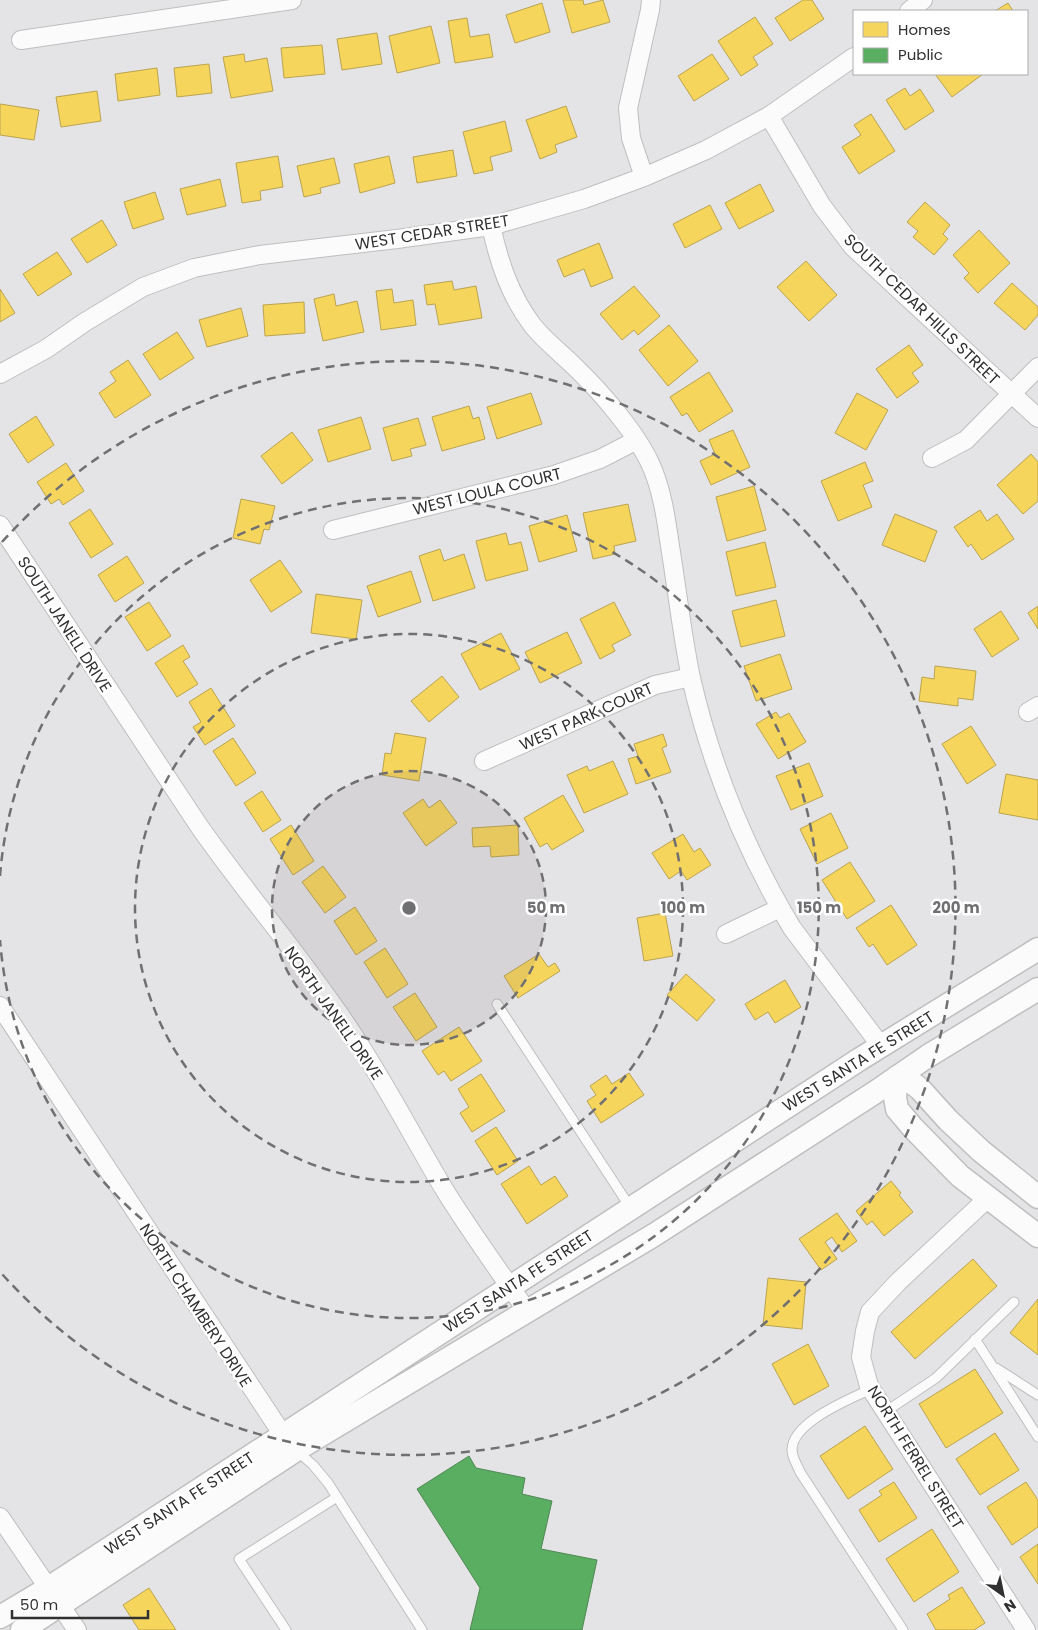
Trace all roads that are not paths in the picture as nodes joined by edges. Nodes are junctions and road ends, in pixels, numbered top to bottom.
1 (292, 0) edge
2 (651, 0) edge
3 (923, 0) edge
4 (910, 10) edge
5 (22, 40) dead end
6 (853, 59) edge
7 (769, 116) junction
8 (644, 177) junction
9 (491, 226) junction
10 (1038, 367) edge
11 (0, 374) edge
12 (1013, 395) junction
13 (1038, 418) edge
14 (637, 440) junction
15 (932, 458) dead end
16 (0, 525) edge
17 (334, 530) dead end
18 (691, 677) junction
19 (130, 723) joint
20 (484, 761) dead end
21 (780, 908) junction
22 (726, 934) dead end
23 (1038, 949) edge
24 (1038, 989) edge
25 (497, 1004) dead end
26 (0, 1006) edge
27 (881, 1046) junction
28 (898, 1076) junction
29 (1038, 1197) edge
30 (988, 1198) junction
31 (630, 1207) junction
32 (1038, 1236) edge
33 (510, 1287) junction
34 (1014, 1302) dead end
35 (526, 1311) junction
36 (975, 1339) junction
37 (993, 1366) junction
38 (871, 1389) junction
39 (1038, 1395) edge
40 (885, 1412) junction
41 (1038, 1437) edge
42 (289, 1443) junction
43 (337, 1497) junction
44 (0, 1518) edge
45 (53, 1597) junction
46 (0, 1617) edge
47 (22, 1630) edge
48 (76, 1630) edge
49 (286, 1630) edge
50 (422, 1630) edge
51 (903, 1630) edge
52 (1026, 1630) edge

1 - 5 street
2 - 8 street
3 - 4 street
6 - 7 street, WEST CEDAR STREET
7 - 8 street, WEST CEDAR STREET
7 - 12 street, SOUTH CEDAR HILLS STREET
8 - 9 street, WEST CEDAR STREET
9 - 11 street, WEST CEDAR STREET
9 - 14 street
10 - 12 street
12 - 13 street, SOUTH CEDAR HILLS STREET
12 - 15 street
14 - 17 street, WEST LOULA COURT
14 - 18 street
16 - 19 street, SOUTH JANELL DRIVE
18 - 20 street, WEST PARK COURT
18 - 21 street
19 - 33 street, NORTH JANELL DRIVE
21 - 22 street
21 - 27 street
23 - 27 street, WEST SANTA FE STREET
24 - 28 street, WEST SANTA FE STREET
25 - 31 lane
26 - 42 street, NORTH CHAMBERY DRIVE
27 - 28 street
27 - 31 street, WEST SANTA FE STREET
28 - 29 street
28 - 30 street
28 - 35 street, WEST SANTA FE STREET
30 - 32 street
30 - 38 street, NORTH FERREL STREET
31 - 33 street, WEST SANTA FE STREET
33 - 35 street, NORTH JANELL DRIVE
33 - 42 street, WEST SANTA FE STREET
34 - 36 lane
35 - 42 street, WEST SANTA FE STREET
36 - 37 lane
36 - 40 lane
37 - 39 lane
37 - 41 lane
38 - 40 street, NORTH FERREL STREET
38 - 51 lane
40 - 52 street, NORTH FERREL STREET
42 - 43 lane
42 - 45 street, WEST SANTA FE STREET
43 - 49 lane
43 - 50 lane
44 - 45 street
45 - 46 street, WEST SANTA FE STREET
45 - 47 street, WEST SANTA FE STREET
45 - 48 street

